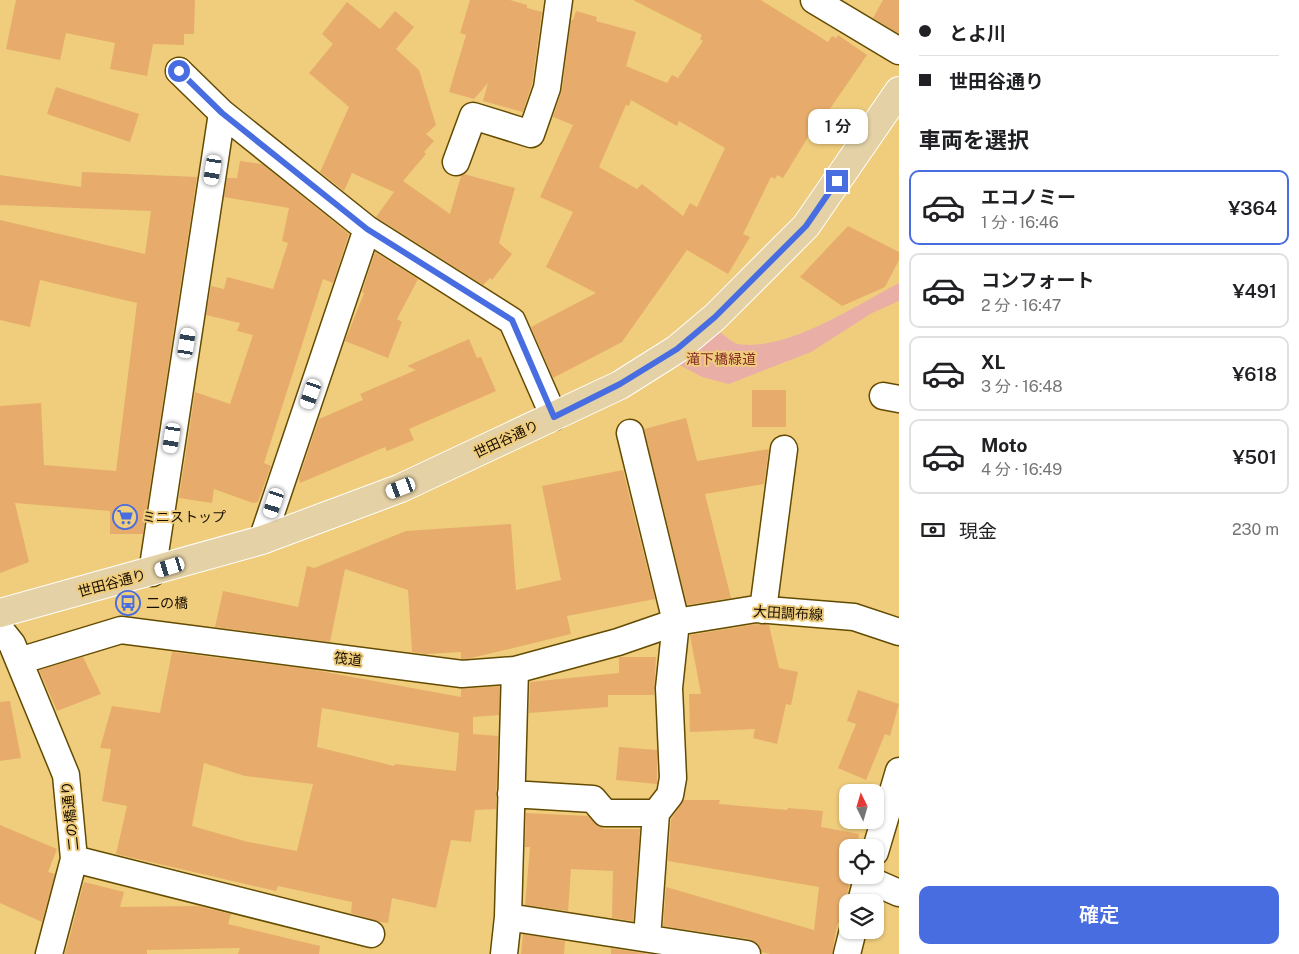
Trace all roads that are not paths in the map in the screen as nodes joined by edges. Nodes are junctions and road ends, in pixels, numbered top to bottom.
1 (560, 0) edge
2 (814, 0) edge
3 (899, 51) edge
4 (179, 71) dead end
5 (899, 91) edge
6 (222, 113) junction
7 (456, 162) dead end
8 (367, 229) junction
9 (554, 417) junction
10 (630, 433) dead end
11 (784, 449) dead end
12 (262, 540) junction
13 (152, 573) junction
14 (763, 610) junction
15 (0, 613) edge
16 (676, 622) junction
17 (0, 629) edge
18 (899, 632) edge
19 (19, 661) junction
20 (515, 670) junction
21 (899, 771) edge
22 (511, 794) junction
23 (656, 813) junction
24 (879, 839) edge
25 (74, 859) junction
26 (865, 886) edge
27 (899, 893) edge
28 (508, 917) junction
29 (371, 934) dead end
30 (647, 938) junction
31 (851, 939) edge
32 (49, 954) edge
33 (504, 954) edge
34 (747, 954) edge
35 (847, 954) edge

1 - 7 street
2 - 3 street
4 - 6 street
5 - 9 main road, 世田谷通り
6 - 8 street
6 - 13 street
8 - 9 street
8 - 12 street
9 - 12 main road, 世田谷通り
10 - 16 street
11 - 14 street
12 - 13 main road, 世田谷通り
13 - 15 main road, 世田谷通り
14 - 16 street, 大田調布線
14 - 18 street, 大田調布線
16 - 20 street, 筏道
16 - 23 street
17 - 19 street, 二の橋通り
19 - 20 street, 筏道
19 - 25 street, 二の橋通り
20 - 22 street
21 - 24 street
22 - 23 street
22 - 28 street
23 - 30 street
25 - 29 street
25 - 32 street, 二の橋通り
26 - 27 street
28 - 30 street
28 - 33 street
30 - 34 street
31 - 35 street

